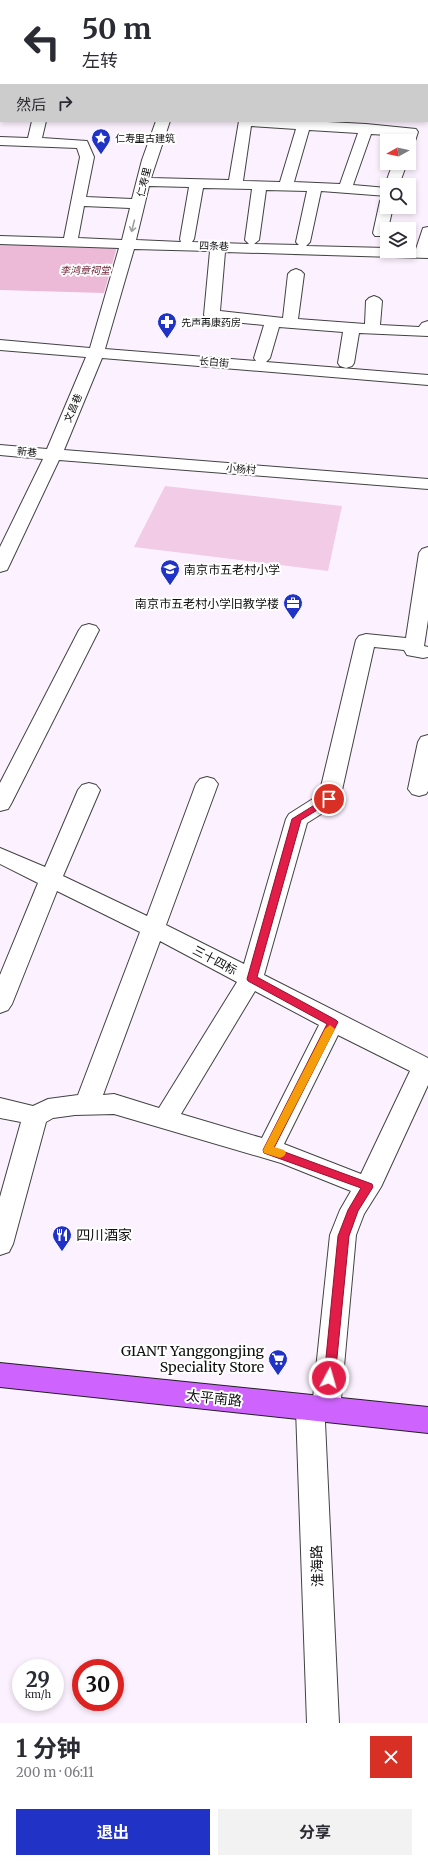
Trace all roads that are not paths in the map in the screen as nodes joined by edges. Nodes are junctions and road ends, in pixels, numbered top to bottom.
1 (39, 122) edge
2 (163, 122) edge
3 (304, 124) junction
4 (366, 128) junction
5 (410, 134) edge
6 (0, 140) edge
7 (34, 142) junction
8 (144, 182) junction
9 (197, 183) junction
10 (235, 185) junction
11 (260, 186) junction
12 (286, 186) junction
13 (315, 187) junction
14 (345, 189) junction
15 (380, 192) edge
16 (78, 202) junction
17 (138, 204) junction
18 (428, 232) edge
19 (187, 239) dead end
20 (0, 240) edge
21 (252, 240) dead end
22 (70, 242) junction
23 (303, 242) dead end
24 (128, 243) junction
25 (218, 246) junction
26 (425, 254) edge
27 (296, 274) dead end
28 (374, 301) dead end
29 (273, 321) junction
30 (290, 323) junction
31 (428, 326) edge
32 (352, 328) junction
33 (372, 329) junction
34 (0, 345) edge
35 (96, 353) junction
36 (262, 358) dead end
37 (346, 363) dead end
38 (428, 380) edge
39 (0, 450) edge
40 (54, 455) junction
41 (428, 484) edge
42 (428, 553) edge
43 (0, 566) edge
44 (89, 630) dead end
45 (422, 649) edge
46 (428, 742) edge
47 (207, 784) dead end
48 (419, 789) dead end
49 (89, 790) dead end
50 (0, 804) edge
51 (0, 855) edge
52 (50, 879) junction
53 (154, 928) junction
54 (251, 979) junction
55 (0, 1004) edge
56 (333, 1022) junction
57 (426, 1068) edge
58 (87, 1104) junction
59 (0, 1108) edge
60 (35, 1116) junction
61 (165, 1119) junction
62 (268, 1150) junction
63 (368, 1187) junction
64 (0, 1244) edge
65 (0, 1375) edge
66 (318, 1409) junction
67 (428, 1420) edge
68 (323, 1723) edge

1 - 7 street
2 - 8 street, 仁寿里
3 - 4 street
3 - 10 street
3 - 12 street
4 - 5 street
4 - 14 street
6 - 7 street
7 - 16 street
8 - 9 street
8 - 17 street, 仁寿里
9 - 10 street
9 - 19 street
10 - 11 street
11 - 12 street
11 - 21 street
12 - 13 street
13 - 14 street
13 - 23 street
14 - 15 street
16 - 17 street
16 - 22 street
17 -> 24 street, 仁寿里
18 - 26 street
20 - 22 street, 四条巷
22 - 24 street, 四条巷
24 - 25 street, 四条巷
24 - 35 street, 文昌巷
25 - 26 street, 四条巷
25 - 29 street
27 - 30 street
28 - 33 street
29 - 30 street
29 - 36 street
30 - 32 street
31 - 33 street
32 - 33 street
32 - 37 street
34 - 35 street, 长白街
35 - 38 street, 长白街
35 - 40 street, 文昌巷
39 - 40 street, 新巷
40 - 41 street, 小杨村
40 - 43 street, 文昌巷
42 - 45 street
44 - 50 street
45 - 54 street
46 - 48 street
47 - 53 street
49 - 52 street
51 - 52 street, 三十四标
52 - 53 street, 三十四标
52 - 55 street
53 - 54 street, 三十四标
53 - 58 street
54 - 56 street, 三十四标
54 - 61 street
56 - 57 street, 三十四标
56 - 62 street
57 - 63 street, 淮海路
58 - 60 street
58 - 61 street
59 - 60 street
60 - 64 street
61 - 62 street
62 - 63 street
63 - 66 street, 淮海路
65 - 66 main road, 太平南路
66 - 67 main road, 太平南路
66 - 68 street, 淮海路

